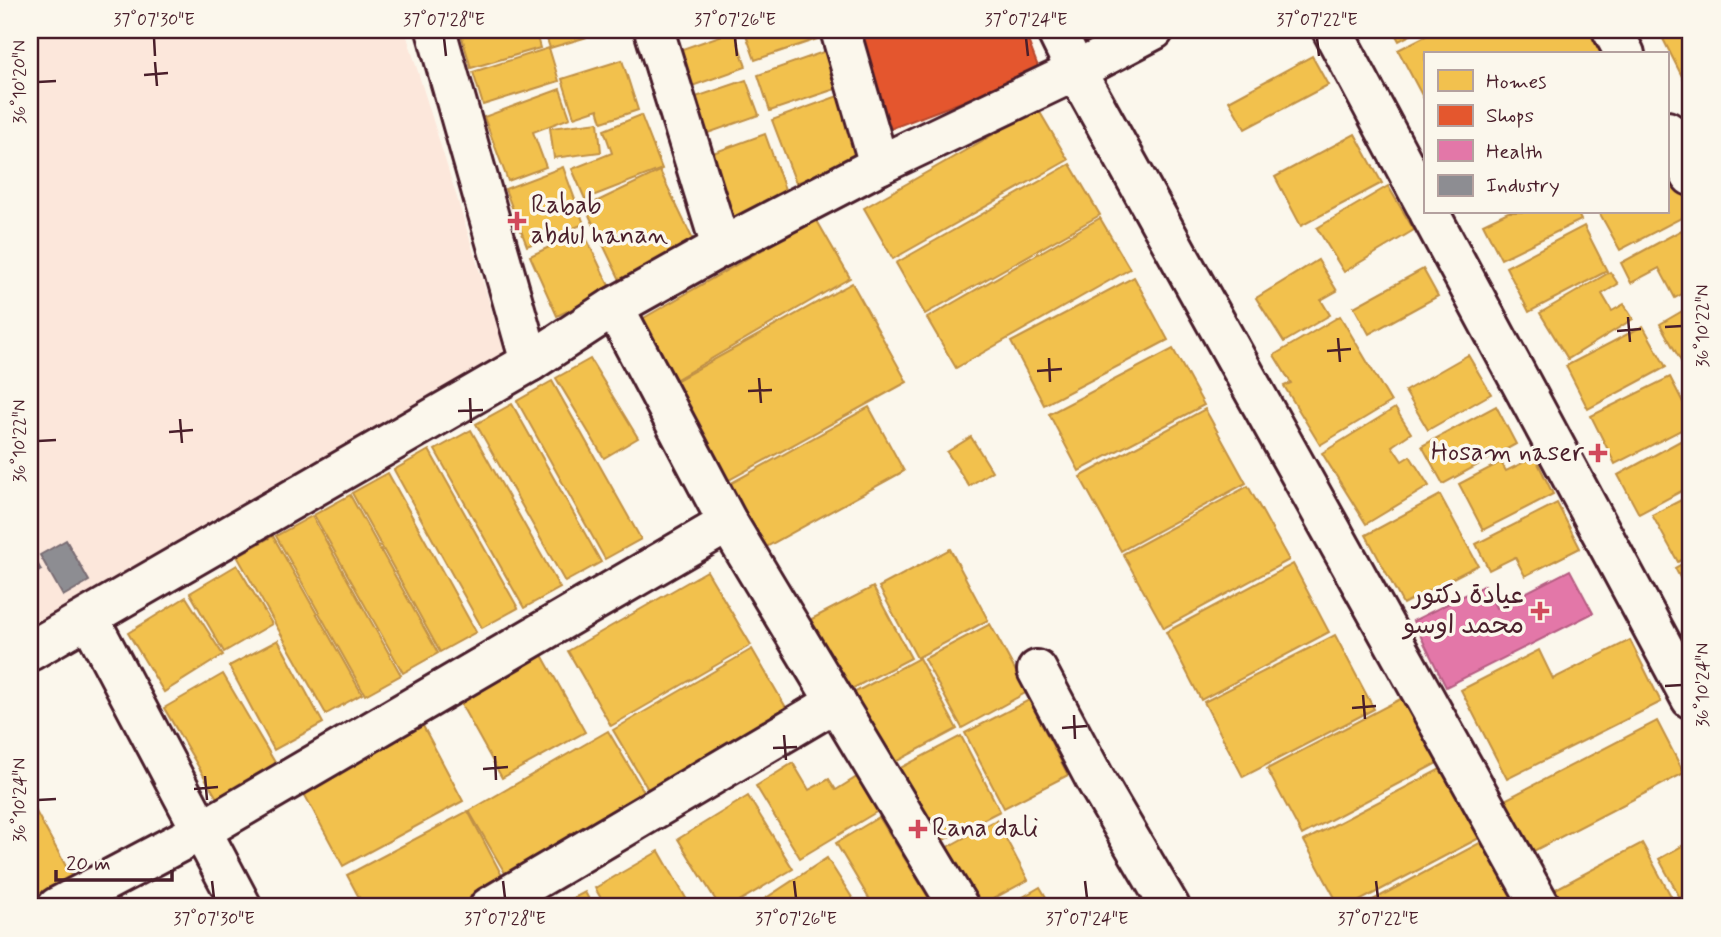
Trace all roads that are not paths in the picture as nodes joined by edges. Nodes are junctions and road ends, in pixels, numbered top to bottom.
1 (436, 30) edge
2 (654, 30) edge
3 (840, 30) edge
4 (1056, 30) edge
5 (1154, 30) edge
6 (1332, 30) edge
7 (1076, 71) junction
8 (1668, 133) edge
9 (879, 165) junction
10 (1691, 176) edge
11 (1424, 202) edge
12 (1430, 214) edge
13 (721, 247) junction
14 (614, 307) junction
15 (530, 362) junction
16 (729, 523) junction
17 (89, 618) junction
18 (30, 651) edge
19 (1037, 670) dead end
20 (1691, 699) edge
21 (836, 702) junction
22 (201, 831) junction
23 (956, 906) edge
24 (57, 907) edge
25 (242, 907) edge
26 (489, 907) edge
27 (1170, 907) edge
28 (1541, 907) edge

1 - 15 street
2 - 13 street
3 - 9 street
4 - 7 street
5 - 7 street
6 - 11 street
7 - 9 street
7 - 28 street
8 - 10 street
9 - 13 street
12 - 20 street
13 - 14 street
14 - 15 street
14 - 16 street
15 - 17 street
16 - 21 street
16 - 22 street
17 - 18 street
17 - 22 street
19 - 27 street
21 - 23 street
21 - 26 street
22 - 24 street
22 - 25 street

